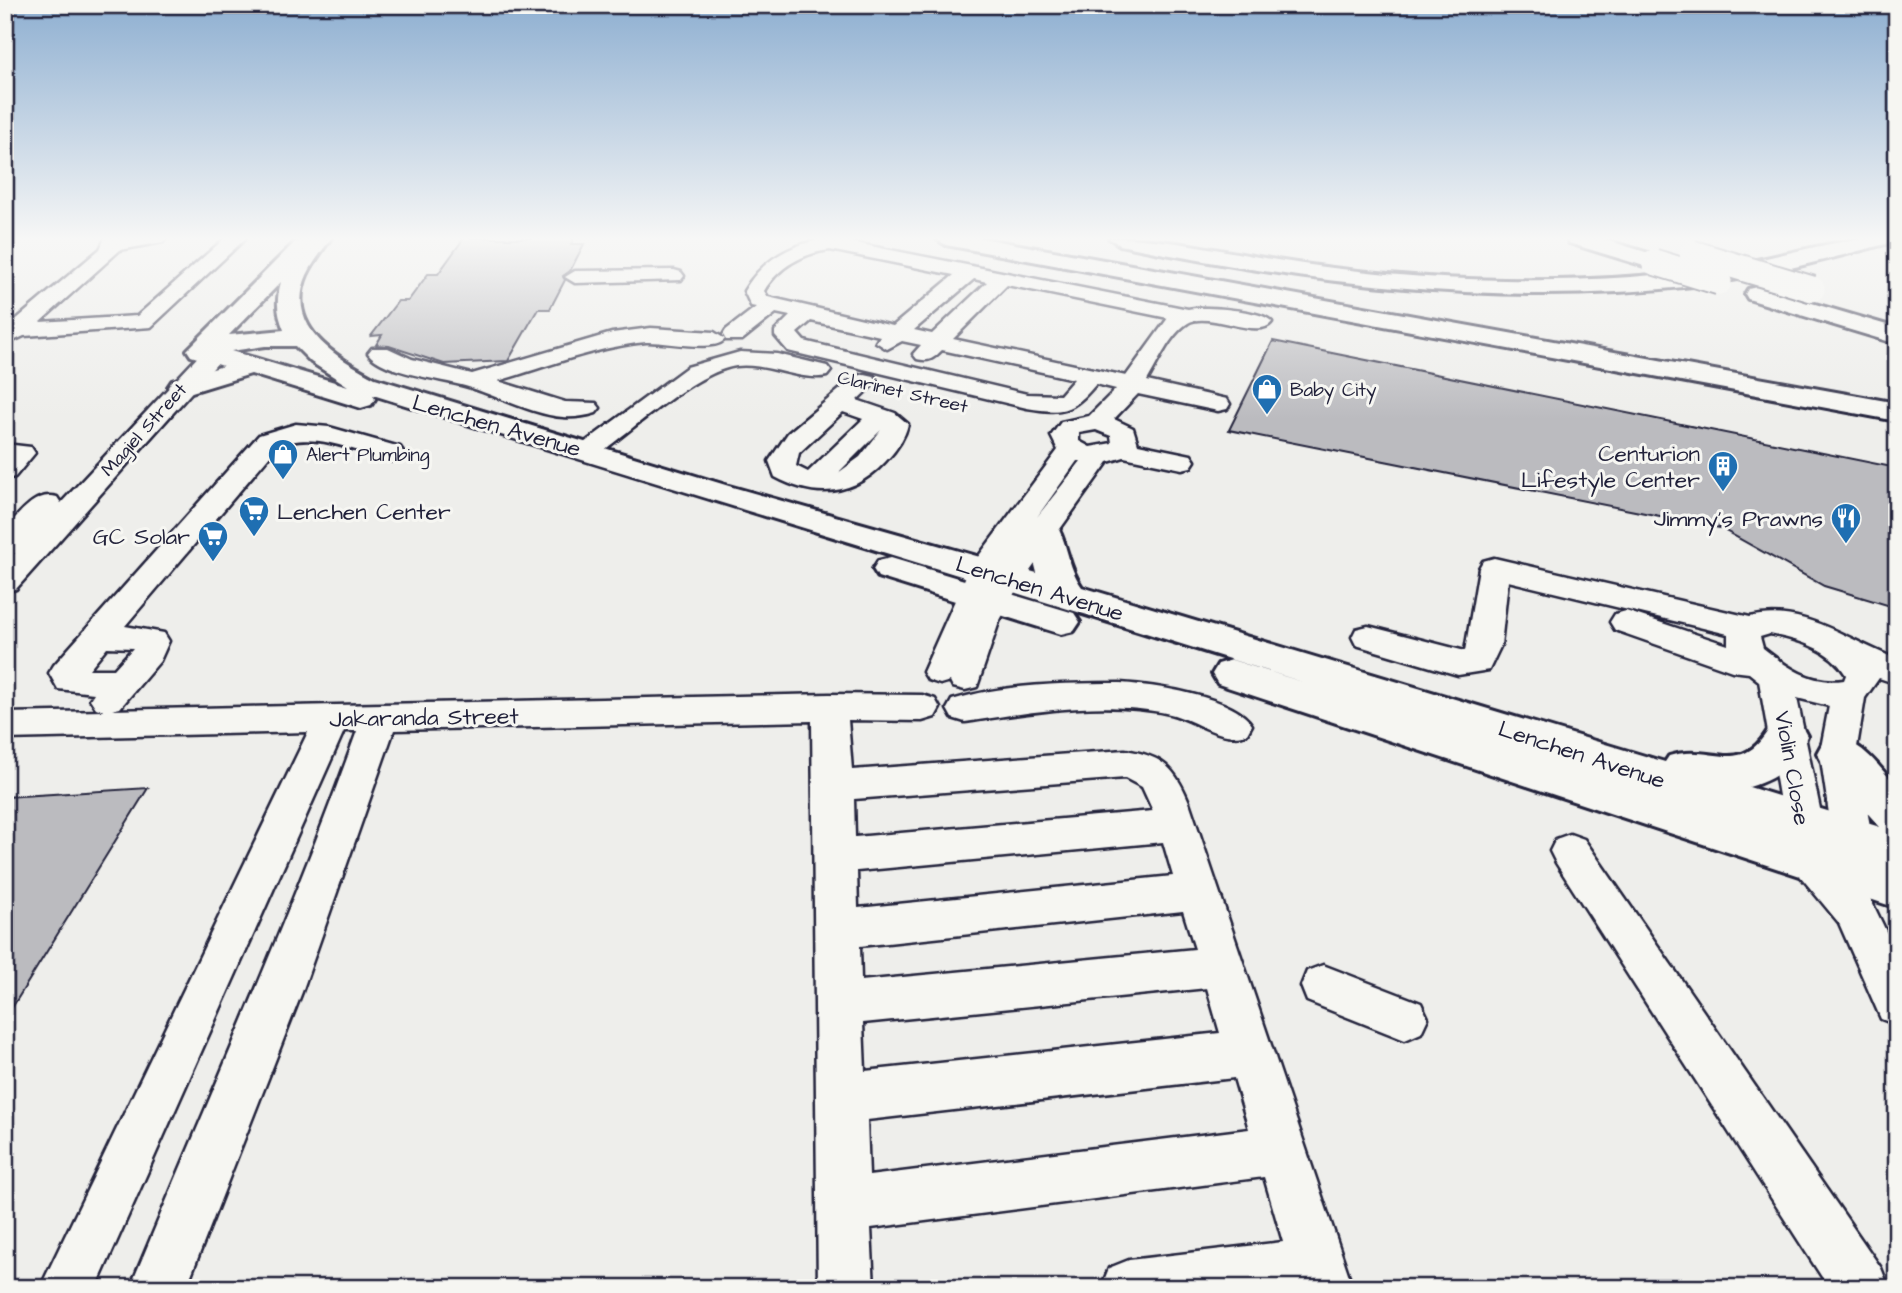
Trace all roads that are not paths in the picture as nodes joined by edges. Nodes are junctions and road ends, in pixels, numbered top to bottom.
1 (51, 298) edge
2 (169, 298) edge
3 (262, 298) edge
4 (289, 298) edge
5 (757, 298) edge
6 (938, 298) edge
7 (982, 298) edge
8 (1091, 298) edge
9 (1276, 298) edge
10 (1771, 298) edge
11 (1844, 298) edge
12 (777, 307) junction
13 (807, 313) junction
14 (1897, 314) edge
15 (1180, 319) junction
16 (839, 320) junction
17 (1261, 322) dead end
18 (873, 327) junction
19 (898, 332) junction
20 (12, 334) edge
21 (1897, 336) edge
22 (300, 338) junction
23 (938, 342) junction
24 (805, 348) junction
25 (210, 349) junction
26 (731, 352) junction
27 (978, 352) junction
28 (380, 353) dead end
29 (838, 356) junction
30 (1012, 359) junction
31 (253, 365) junction
32 (1048, 368) junction
33 (864, 372) junction
34 (906, 373) junction
35 (1089, 377) junction
36 (473, 381) junction
37 (945, 382) junction
38 (182, 387) junction
39 (1139, 388) junction
40 (986, 391) junction
41 (840, 403) junction
42 (1218, 404) dead end
43 (587, 408) dead end
44 (1024, 410) junction
45 (1897, 412) edge
46 (1097, 438) junction
47 (586, 451) junction
48 (5, 452) edge
49 (391, 453) dead end
50 (1185, 458) dead end
51 (5, 471) edge
52 (1043, 530) junction
53 (5, 546) edge
54 (1492, 579) junction
55 (5, 582) edge
56 (990, 586) junction
57 (1526, 588) dead end
58 (1072, 598) junction
59 (1646, 617) junction
60 (1744, 627) junction
61 (98, 636) junction
62 (1368, 637) dead end
63 (1762, 670) junction
64 (1897, 672) edge
65 (1854, 676) junction
66 (123, 682) junction
67 (1897, 690) edge
68 (947, 691) junction
69 (1421, 703) junction
70 (836, 707) junction
71 (380, 718) junction
72 (332, 719) junction
73 (87, 723) junction
74 (1234, 725) dead end
75 (11, 733) edge
76 (1786, 736) junction
77 (1838, 752) junction
78 (834, 786) junction
79 (1897, 815) edge
80 (1177, 825) junction
81 (1807, 842) junction
82 (1570, 851) dead end
83 (1897, 851) edge
84 (836, 856) junction
85 (1866, 877) edge
86 (1199, 891) junction
87 (838, 929) junction
88 (1224, 966) junction
89 (1323, 986) dead end
90 (839, 1004) junction
91 (1897, 1004) edge
92 (1405, 1018) dead end
93 (1249, 1053) junction
94 (842, 1098) junction
95 (1280, 1150) junction
96 (844, 1205) junction
97 (1322, 1276) edge
98 (68, 1288) edge
99 (158, 1288) edge
100 (846, 1288) edge
101 (1129, 1288) edge
102 (1861, 1288) edge

1 - 20 street
2 - 20 street
3 - 25 main road, Magiel Street
4 - 22 main road
5 - 12 street
6 - 19 street
7 - 23 street
8 - 15 street
9 - 45 main road
10 - 21 main road, bridge
11 - 14 main road, bridge
12 - 13 street
12 - 26 street
13 - 16 street
13 - 24 street
15 - 17 street
15 - 39 street
16 - 18 street
16 - 24 street
18 - 19 street
18 - 29 street
19 - 23 street
19 - 33 street
22 - 25 main road
22 - 47 main road, Lenchen Avenue
23 - 27 street
23 - 34 street
24 - 29 street
25 - 31 main road, Lenchen Avenue
25 - 38 street, Magiel Street
25 - 53 street, Magiel Street
26 - 33 street, Clarinet Street
26 - 36 street, Clarinet Street
26 - 47 street
27 - 30 street
27 - 37 street
28 - 36 street
29 - 33 street
30 - 32 street
30 - 40 street
31 - 38 main road
31 - 56 main road, Lenchen Avenue
32 - 35 street
32 - 44 street
33 - 34 street
33 - 41 street
33 - 44 street, Clarinet Street
34 - 37 street
35 - 39 street
35 - 44 street
36 - 43 street
37 - 40 street
38 - 55 street, Magiel Street
39 - 42 street
39 - 46 street
40 - 44 street
41 - 41 street
44 - 46 street, Clarinet Street
46 - 50 street, Clarinet Street
46 - 52 street
46 - 56 street
47 - 56 main road, Lenchen Avenue
48 - 51 street
49 - 61 street
52 - 56 street
52 - 58 main road
54 - 60 street
54 - 62 street
54 - 63 street
56 - 58 main road, Lenchen Avenue
56 - 68 street
56 - 81 main road, Lenchen Avenue
57 - 59 street
58 - 69 main road, Lenchen Avenue
59 - 60 street
59 - 63 lane
60 - 63 street, Violin Close
60 - 65 street
61 - 66 street
61 - 66 street
63 - 65 street, Violin Close
63 - 76 street, Violin Close
64 - 65 street
65 - 67 street
65 - 77 street, Violin Close
66 - 73 street
68 - 70 street, Jakaranda Street
68 - 74 street, Jakaranda Street
69 - 76 main road
69 - 81 main road, Lenchen Avenue
70 - 71 street, Jakaranda Street
70 - 78 street
71 - 72 street, Jakaranda Street
71 - 99 street
72 - 73 street, Jakaranda Street
72 - 98 street
73 - 75 street, Jakaranda Street
76 - 81 street, Violin Close
77 - 79 main road
77 - 85 street, Violin Close
78 - 80 street
78 - 84 street
80 - 84 street
80 - 86 street
81 - 85 street
81 - 85 main road, Lenchen Avenue
82 - 102 street
83 - 85 main road, Lenchen Avenue
84 - 87 street
85 - 91 street
86 - 87 street
86 - 88 street
87 - 90 street
88 - 90 street
88 - 93 street
89 - 92 street
90 - 94 street
93 - 94 street
93 - 95 street
94 - 96 street
95 - 96 street
95 - 97 street
96 - 100 street
97 - 101 street

